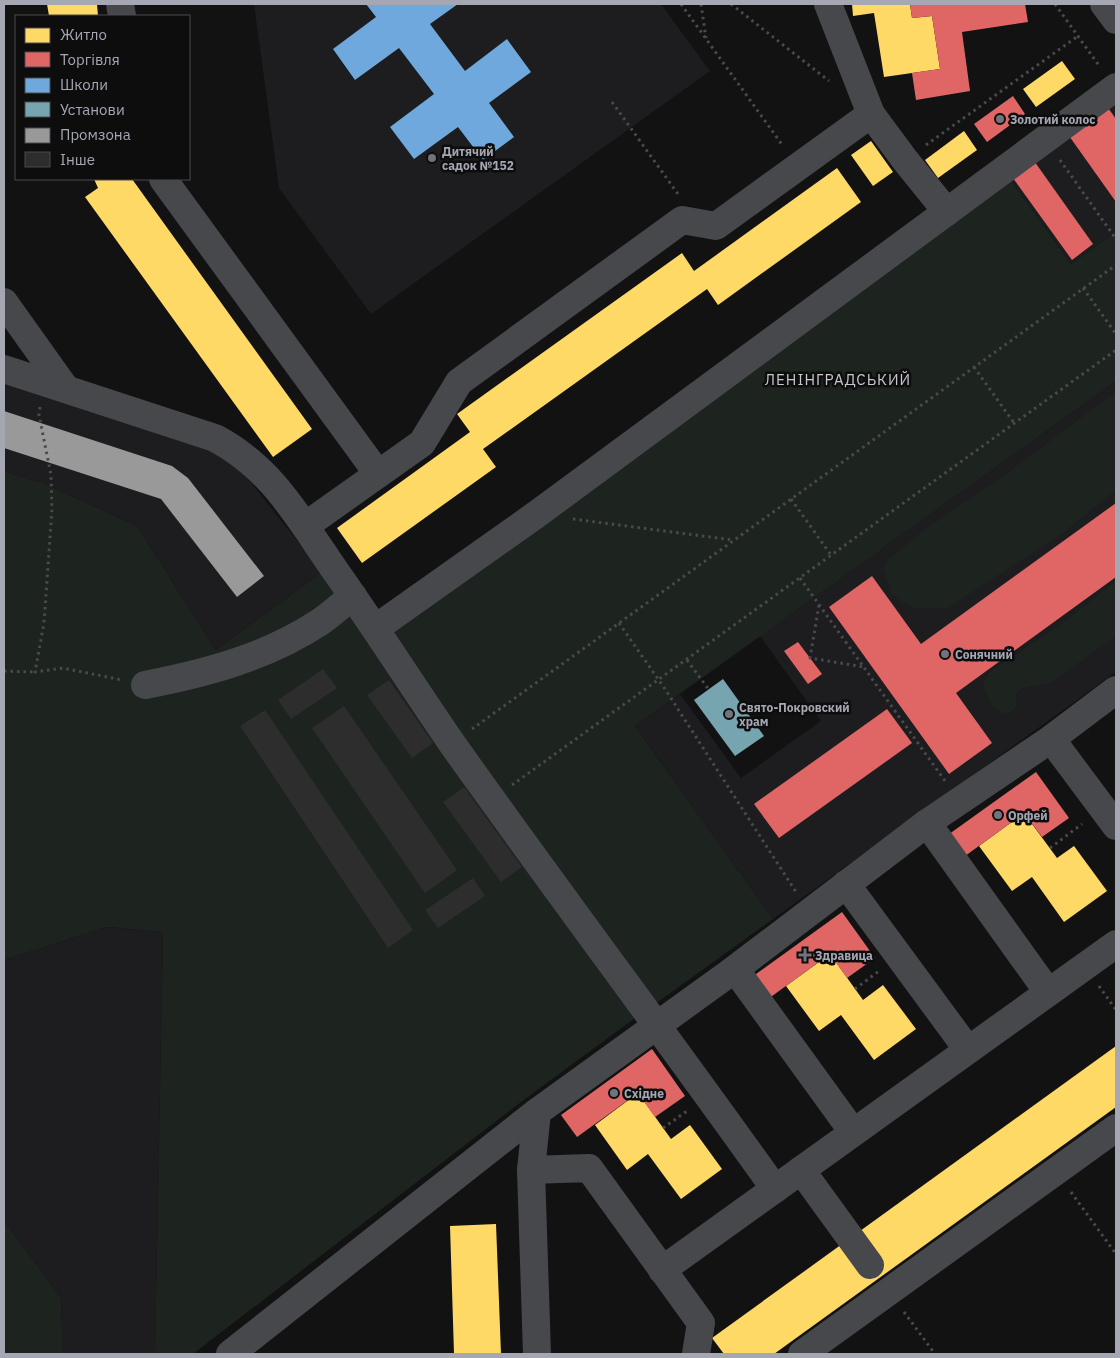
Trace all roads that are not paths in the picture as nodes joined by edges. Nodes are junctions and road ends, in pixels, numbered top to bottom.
1 (828, 4) edge
2 (1104, 4) edge
3 (1116, 20) edge
4 (1115, 87) edge
5 (871, 114) junction
6 (164, 180) edge
7 (947, 212) junction
8 (4, 302) edge
9 (4, 369) edge
10 (57, 386) junction
11 (378, 474) junction
12 (304, 526) junction
13 (353, 596) junction
14 (376, 628) junction
15 (145, 685) road end
16 (1116, 690) edge
17 (1052, 739) junction
18 (1110, 817) edge
19 (927, 823) junction
20 (846, 884) junction
21 (1116, 944) edge
22 (735, 969) junction
23 (1048, 992) junction
24 (658, 1025) junction
25 (968, 1050) junction
26 (538, 1112) junction
27 (1116, 1128) edge
28 (853, 1132) junction
29 (531, 1170) junction
30 (801, 1170) junction
31 (775, 1189) junction
32 (662, 1270) junction
33 (880, 1278) junction
34 (230, 1354) edge
35 (537, 1354) edge
36 (696, 1354) edge
37 (802, 1354) edge

1 - 5 street
2 - 3 street
4 - 7 street
5 - 7 street
5 - 11 street
6 - 11 street
7 - 14 street
8 - 10 street
9 - 10 street
10 - 12 street
11 - 12 street
12 - 13 street
13 - 14 street
13 - 15 street
14 - 24 street
16 - 17 street
17 - 18 street
17 - 19 street
19 - 20 street
19 - 23 street
20 - 22 street
20 - 25 street
21 - 23 street
22 - 24 street
22 - 28 street
23 - 25 street
24 - 26 street
24 - 31 street
25 - 28 street
26 - 29 street
26 - 34 street
27 - 33 street
28 - 30 street
29 - 32 street
29 - 35 street
30 - 31 street
30 - 33 street
31 - 32 street
32 - 36 street
33 - 37 street

